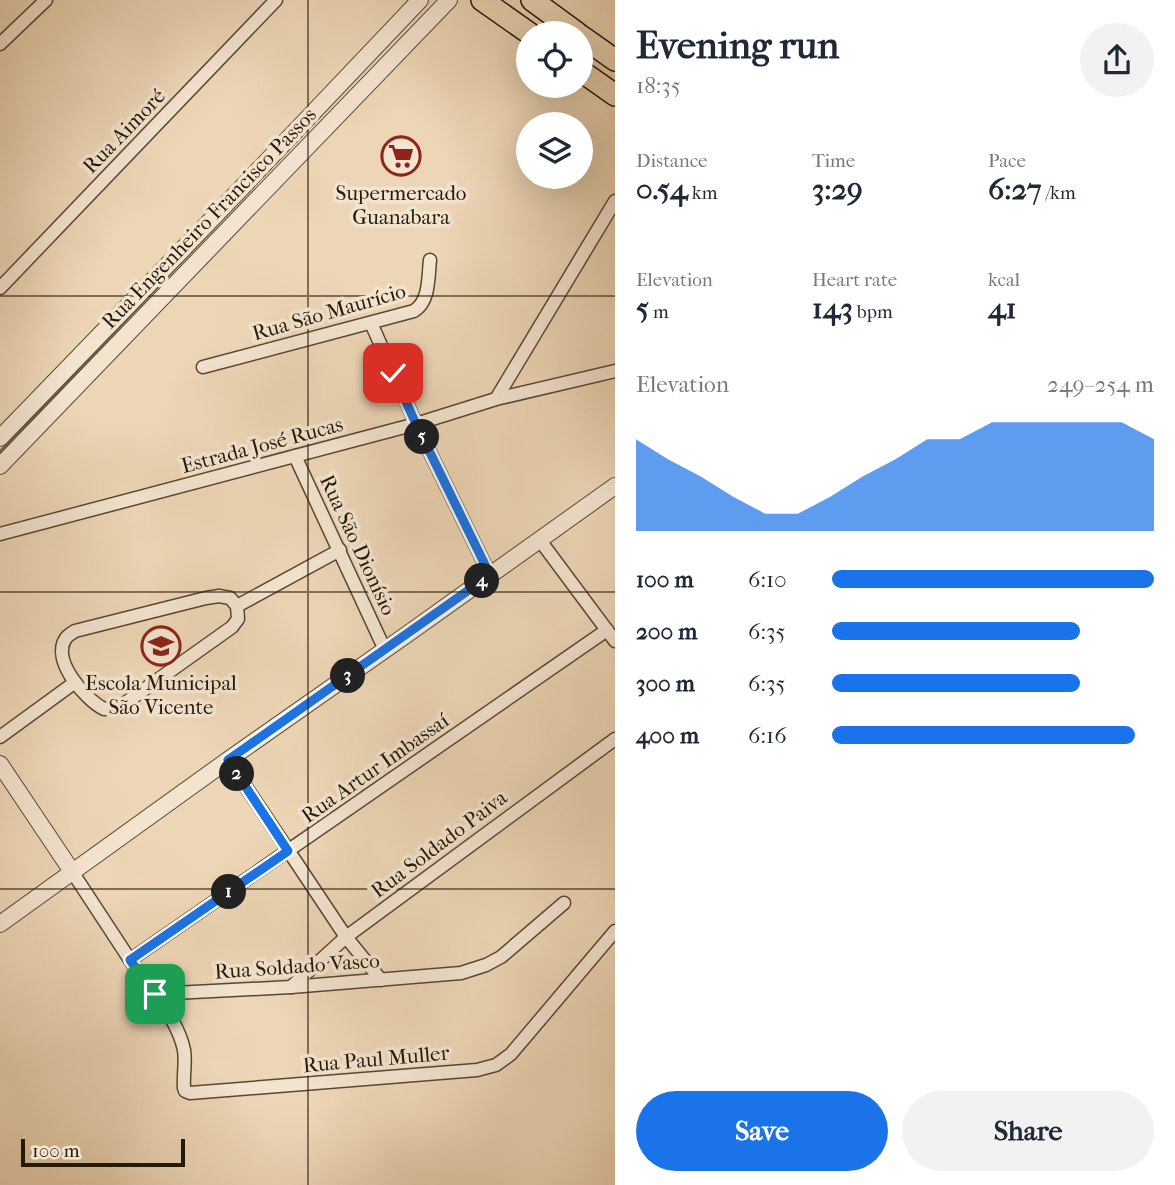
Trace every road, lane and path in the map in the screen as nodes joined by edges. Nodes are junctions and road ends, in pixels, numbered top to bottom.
1 (47, 0) edge
2 (276, 0) edge
3 (449, 0) edge
4 (482, 0) edge
5 (531, 0) edge
6 (415, 5) edge
7 (560, 21) edge
8 (426, 24) junction
9 (516, 24) edge
10 (0, 44) edge
11 (593, 44) edge
12 (615, 60) edge
13 (593, 79) edge
14 (615, 95) edge
15 (615, 201) edge
16 (217, 227) junction
17 (430, 260) dead end
18 (0, 288) edge
19 (371, 323) junction
20 (203, 367) dead end
21 (615, 371) edge
22 (496, 399) junction
23 (416, 424) junction
24 (0, 438) edge
25 (295, 456) junction
26 (1, 461) edge
27 (615, 486) edge
28 (0, 534) edge
29 (539, 540) junction
30 (340, 550) junction
31 (490, 575) junction
32 (237, 606) junction
33 (611, 635) edge
34 (385, 650) junction
35 (74, 683) junction
36 (0, 737) edge
37 (615, 739) edge
38 (228, 760) junction
39 (0, 764) edge
40 (288, 851) junction
41 (73, 873) junction
42 (564, 903) dead end
43 (0, 924) edge
44 (615, 931) edge
45 (346, 937) junction
46 (130, 960) junction
47 (381, 981) junction
48 (291, 987) junction
49 (155, 994) junction

1 - 10 street
2 - 18 street, Rua Aimoré
3 - 8 street, Rua Engenheiro Francisco Passos
4 - 9 main road
5 - 7 main road
6 - 8 street
6 - 16 street, Rua Engenheiro Francisco Passos
8 - 16 street, Rua Engenheiro Francisco Passos
11 - 12 main road
13 - 14 main road
15 - 22 street
16 - 24 street, Rua Engenheiro Francisco Passos
16 - 26 street, Rua Engenheiro Francisco Passos
17 - 19 street, Rua São Maurício
19 - 20 street, Rua São Maurício
19 - 23 street
21 - 22 street, Estrada José Rucas
22 - 23 street, Estrada José Rucas
23 - 25 street, Estrada José Rucas
23 - 31 street
25 - 28 street, Estrada José Rucas
25 - 30 street, Rua São Dionísio
27 - 29 street
29 - 31 street
29 - 33 street
30 - 32 street
30 - 34 street, Rua São Dionísio
31 - 34 street
32 - 35 street
32 - 35 street
33 - 40 street, Rua Artur Imbassaí
34 - 38 street
35 - 36 street
37 - 45 street, Rua Soldado Paiva
38 - 40 street
38 - 41 street
39 - 41 street
40 - 45 street
40 - 46 street, Rua Artur Imbassaí
41 - 43 street
41 - 46 street
42 - 47 street, Rua Soldado Vasco
44 - 49 street, Rua Paul Muller
45 - 47 street
45 - 48 street, Rua Soldado Paiva
46 - 49 street
47 - 48 street, Rua Soldado Vasco
48 - 49 street, Rua Soldado Vasco

